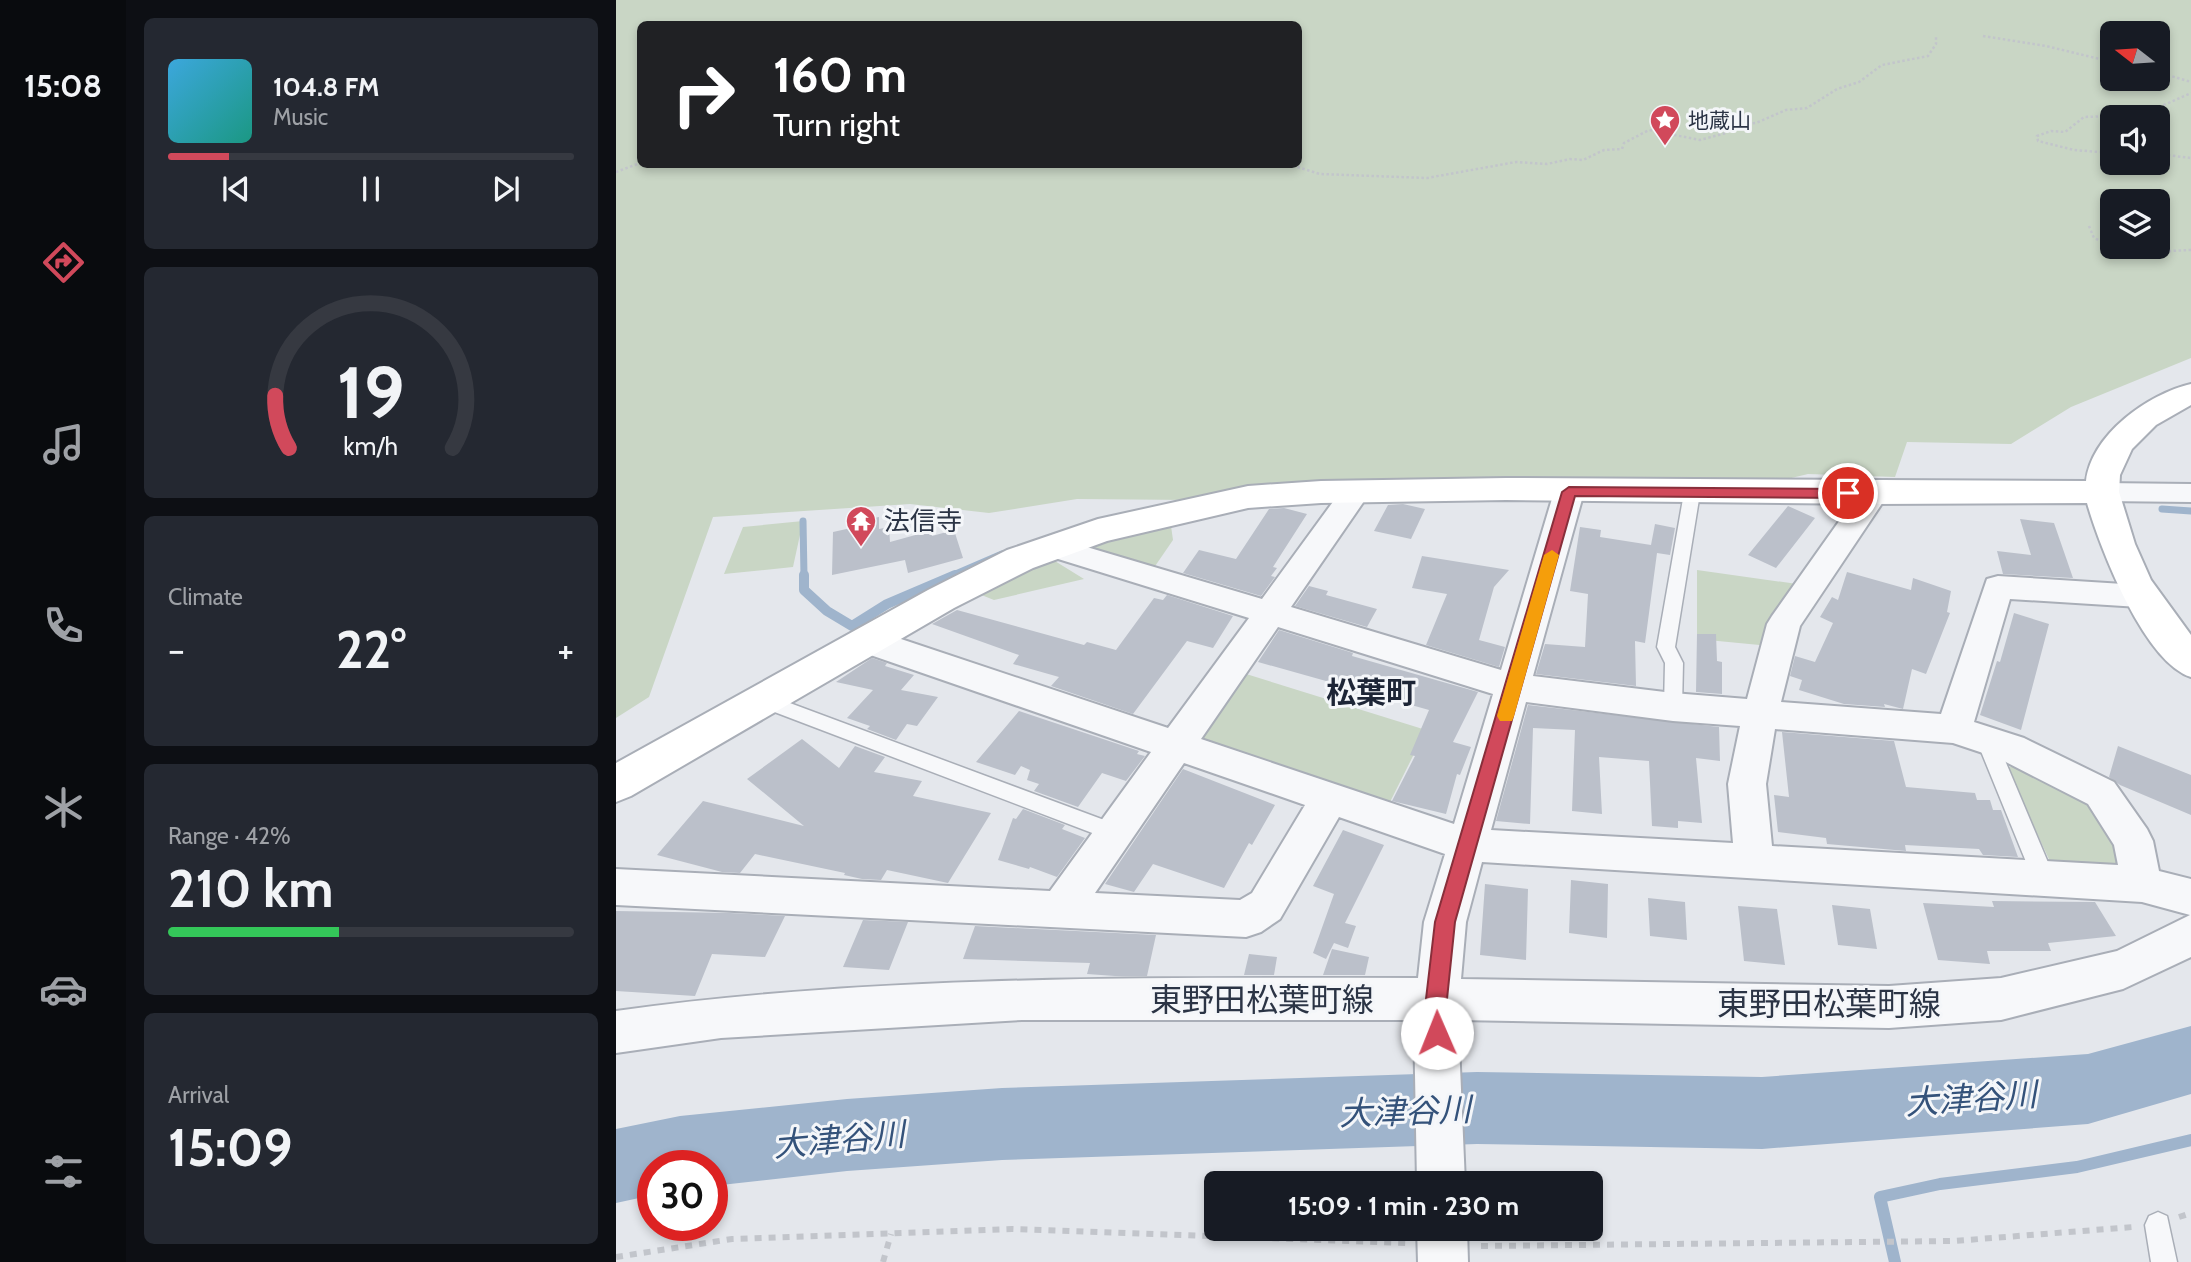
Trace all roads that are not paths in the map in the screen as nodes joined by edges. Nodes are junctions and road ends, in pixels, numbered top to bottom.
1 (2191, 393) edge
2 (1356, 491) junction
3 (1569, 492) junction
4 (2102, 492) junction
5 (1692, 493) junction
6 (2191, 493) edge
7 (1874, 494) junction
8 (1053, 547) junction
9 (2139, 596) junction
10 (1270, 613) junction
11 (868, 641) junction
12 (2191, 662) edge
13 (1514, 687) junction
14 (763, 700) junction
15 (1673, 706) junction
16 (1760, 715) junction
17 (1970, 734) junction
18 (1177, 746) junction
19 (616, 784) edge
20 (1330, 798) junction
21 (1116, 833) junction
22 (1468, 845) junction
23 (1754, 863) junction
24 (2044, 879) junction
25 (2142, 884) junction
26 (616, 887) edge
27 (2191, 897) edge
28 (1061, 909) junction
29 (2191, 933) edge
30 (1436, 1004) junction
31 (616, 1032) edge
32 (1441, 1171) edge
33 (2158, 1225) road end
34 (2164, 1262) edge

1 - 4 street
2 - 3 street
2 - 8 street
2 - 10 street
3 - 5 street
3 - 13 street
4 - 6 street
4 - 7 street
4 - 9 street
5 - 7 street
5 - 15 lane
7 - 16 street
8 - 10 street
8 - 11 street
9 - 12 street
9 - 17 street
10 - 13 street
10 - 18 street
11 - 14 street
11 - 18 street
13 - 15 street
13 - 22 street
14 - 19 street
14 - 21 lane
15 - 16 street
16 - 17 street
16 - 23 street
17 - 24 lane
17 - 25 street
18 - 20 street
18 - 21 street
20 - 22 street
20 - 28 street
21 - 28 street
22 - 23 street
22 - 30 street
23 - 24 street
24 - 25 street
25 - 27 street
26 - 28 street
29 - 30 street, 東野田松葉町線
30 - 31 street, 東野田松葉町線
30 - 32 street
33 - 34 lane

